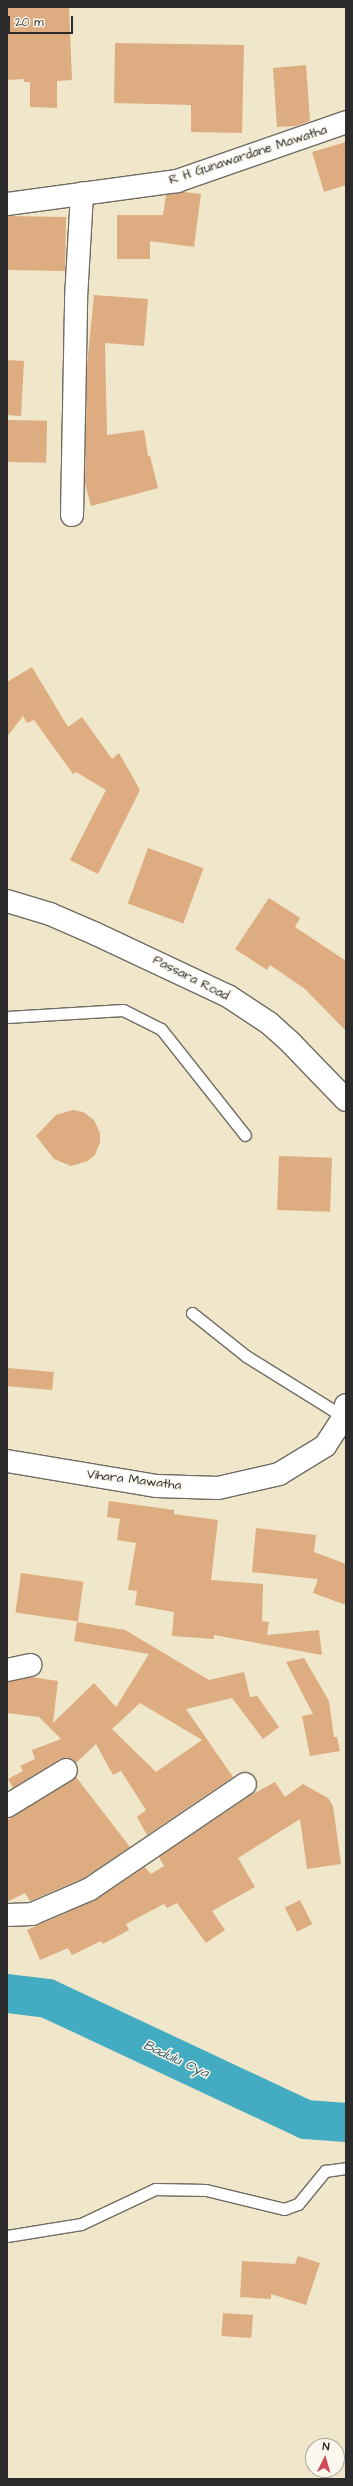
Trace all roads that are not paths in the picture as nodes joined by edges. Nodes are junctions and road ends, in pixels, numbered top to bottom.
1 (346, 122) edge
2 (82, 193) junction
3 (7, 204) edge
4 (72, 515) dead end
5 (7, 901) edge
6 (7, 1017) edge
7 (346, 1100) edge
8 (245, 1135) dead end
9 (192, 1313) dead end
10 (345, 1414) edge
11 (7, 1461) edge
12 (30, 1665) dead end
13 (7, 1670) edge
14 (66, 1770) dead end
15 (245, 1784) dead end
16 (7, 1806) edge
17 (7, 1915) edge
18 (346, 2168) edge
19 (7, 2236) edge

1 - 2 main road, R H Gunawardane Mawatha
2 - 3 main road, R H Gunawardane Mawatha
2 - 4 main road
5 - 7 main road, Passara Road
6 - 8 lane
9 - 10 lane
10 - 11 main road, Vihara Mawatha
12 - 13 main road
14 - 16 main road
15 - 17 main road
18 - 19 lane

